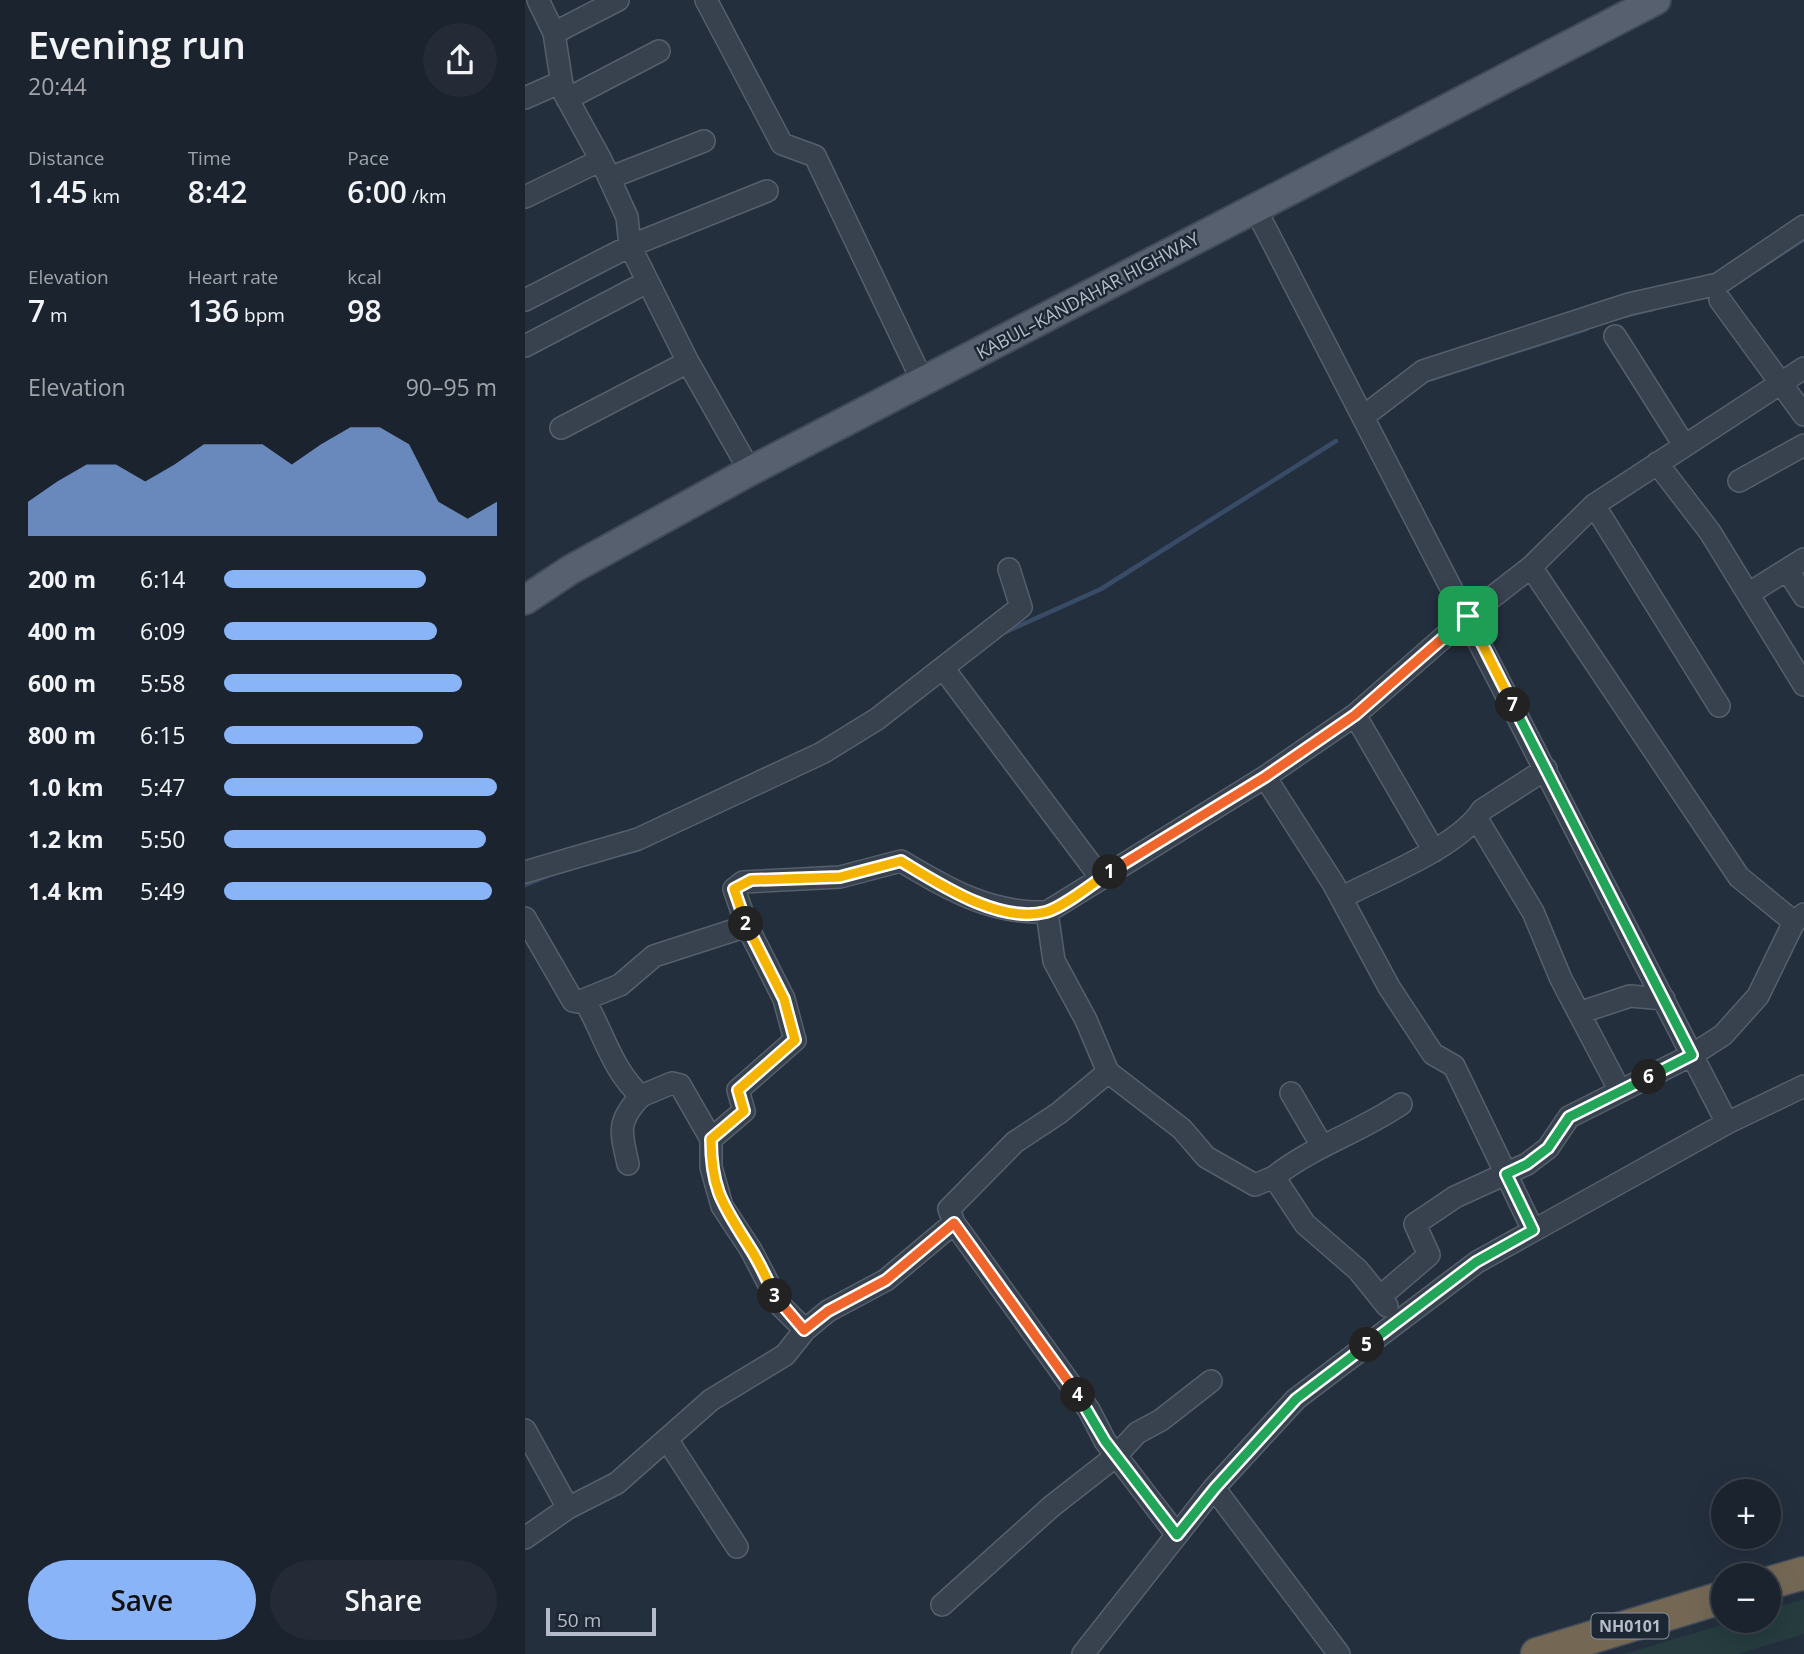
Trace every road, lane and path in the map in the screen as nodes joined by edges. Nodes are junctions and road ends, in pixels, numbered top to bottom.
1 (538, 0) edge
2 (618, 0) edge
3 (706, 0) edge
4 (1655, 0) edge
5 (554, 33) junction
6 (659, 51) dead end
7 (564, 91) junction
8 (525, 98) edge
9 (704, 141) dead end
10 (605, 169) junction
11 (767, 191) dead end
12 (525, 197) edge
13 (1255, 208) junction
14 (1804, 226) edge
15 (630, 246) junction
16 (646, 282) junction
17 (525, 300) edge
18 (1720, 300) dead end
19 (1615, 336) dead end
20 (525, 346) edge
21 (688, 362) junction
22 (1804, 368) edge
23 (923, 382) junction
24 (1783, 382) junction
25 (1804, 415) edge
26 (1364, 416) junction
27 (561, 428) dead end
28 (1684, 445) junction
29 (1801, 452) edge
30 (1657, 463) junction
31 (750, 471) junction
32 (1739, 481) dead end
33 (1594, 505) junction
34 (1796, 565) edge
35 (1531, 567) junction
36 (1009, 569) dead end
37 (1748, 594) junction
38 (1804, 596) edge
39 (525, 600) edge
40 (1468, 616) junction
41 (946, 674) junction
42 (1804, 685) edge
43 (1719, 706) dead end
44 (1355, 715) junction
45 (1546, 769) junction
46 (1265, 777) junction
47 (1477, 819) junction
48 (1434, 851) junction
49 (525, 872) edge
50 (1101, 878) junction
51 (1341, 898) junction
52 (1047, 912) junction
53 (525, 918) edge
54 (1799, 918) edge
55 (747, 926) junction
56 (1664, 999) junction
57 (585, 1000) junction
58 (1579, 1013) junction
59 (1692, 1055) junction
60 (1108, 1072) junction
61 (1804, 1086) edge
62 (1620, 1091) junction
63 (1291, 1093) dead end
64 (641, 1096) junction
65 (1401, 1104) dead end
66 (1727, 1123) junction
67 (711, 1139) junction
68 (1322, 1146) junction
69 (628, 1164) dead end
70 (1506, 1174) junction
71 (1274, 1177) junction
72 (954, 1223) junction
73 (1533, 1230) junction
74 (1381, 1296) junction
75 (1397, 1322) junction
76 (804, 1330) junction
77 (1211, 1381) dead end
78 (525, 1430) edge
79 (668, 1441) junction
80 (1116, 1456) junction
81 (1215, 1488) junction
82 (568, 1508) junction
83 (1177, 1535) junction
84 (525, 1538) edge
85 (737, 1548) dead end
86 (1804, 1573) edge
87 (1781, 1580) edge
88 (1711, 1601) edge
89 (942, 1605) dead end
90 (1083, 1654) edge
91 (1339, 1654) edge
92 (1537, 1654) edge

1 - 5 street
2 - 5 street
3 - 23 street
4 - 13 main road, KABUL–KANDAHAR HIGHWAY
5 - 7 street
6 - 7 street
7 - 8 street
7 - 10 street
9 - 10 street
10 - 12 street
10 - 15 street
11 - 15 street
13 - 23 main road, KABUL–KANDAHAR HIGHWAY
13 - 26 street
14 - 26 street
15 - 16 street
15 - 17 street
16 - 20 street
16 - 21 street
18 - 24 street
19 - 28 street
21 - 27 street
21 - 31 street
22 - 24 street
23 - 31 main road, KABUL–KANDAHAR HIGHWAY
24 - 25 street
24 - 28 street
26 - 40 street
28 - 30 street
29 - 32 street
30 - 33 street
30 - 37 street
31 - 39 main road, KABUL–KANDAHAR HIGHWAY
33 - 35 street
33 - 43 street
34 - 37 street
34 - 38 street
35 - 40 street
35 - 54 street
36 - 41 street
37 - 42 street
40 - 44 street
40 - 45 street
41 - 49 street
41 - 50 street
44 - 46 street
44 - 48 street
45 - 47 street
45 - 56 street
46 - 50 street
46 - 51 street
47 - 48 street
47 - 58 street
48 - 51 street
50 - 52 street
51 - 70 street
52 - 55 street
52 - 60 street
53 - 57 street
54 - 59 street
55 - 57 street
55 - 67 street
56 - 58 street
56 - 59 street
57 - 64 street
58 - 62 street
59 - 62 street
59 - 66 street
60 - 71 street
60 - 72 street
61 - 66 street
62 - 70 street
63 - 68 street
64 - 67 street
64 - 69 street
65 - 68 street
66 - 73 street
67 - 76 street
68 - 71 street
70 - 73 street
70 - 74 street
71 - 74 street
72 - 76 street
72 - 80 street
73 - 75 street
74 - 75 street
75 - 81 street
76 - 79 street
77 - 80 street
78 - 82 street
79 - 82 street
79 - 85 street
80 - 83 street
80 - 89 street
81 - 83 street
81 - 91 street
82 - 84 street
83 - 90 street
86 - 87 highway
88 - 92 highway, NH0101

